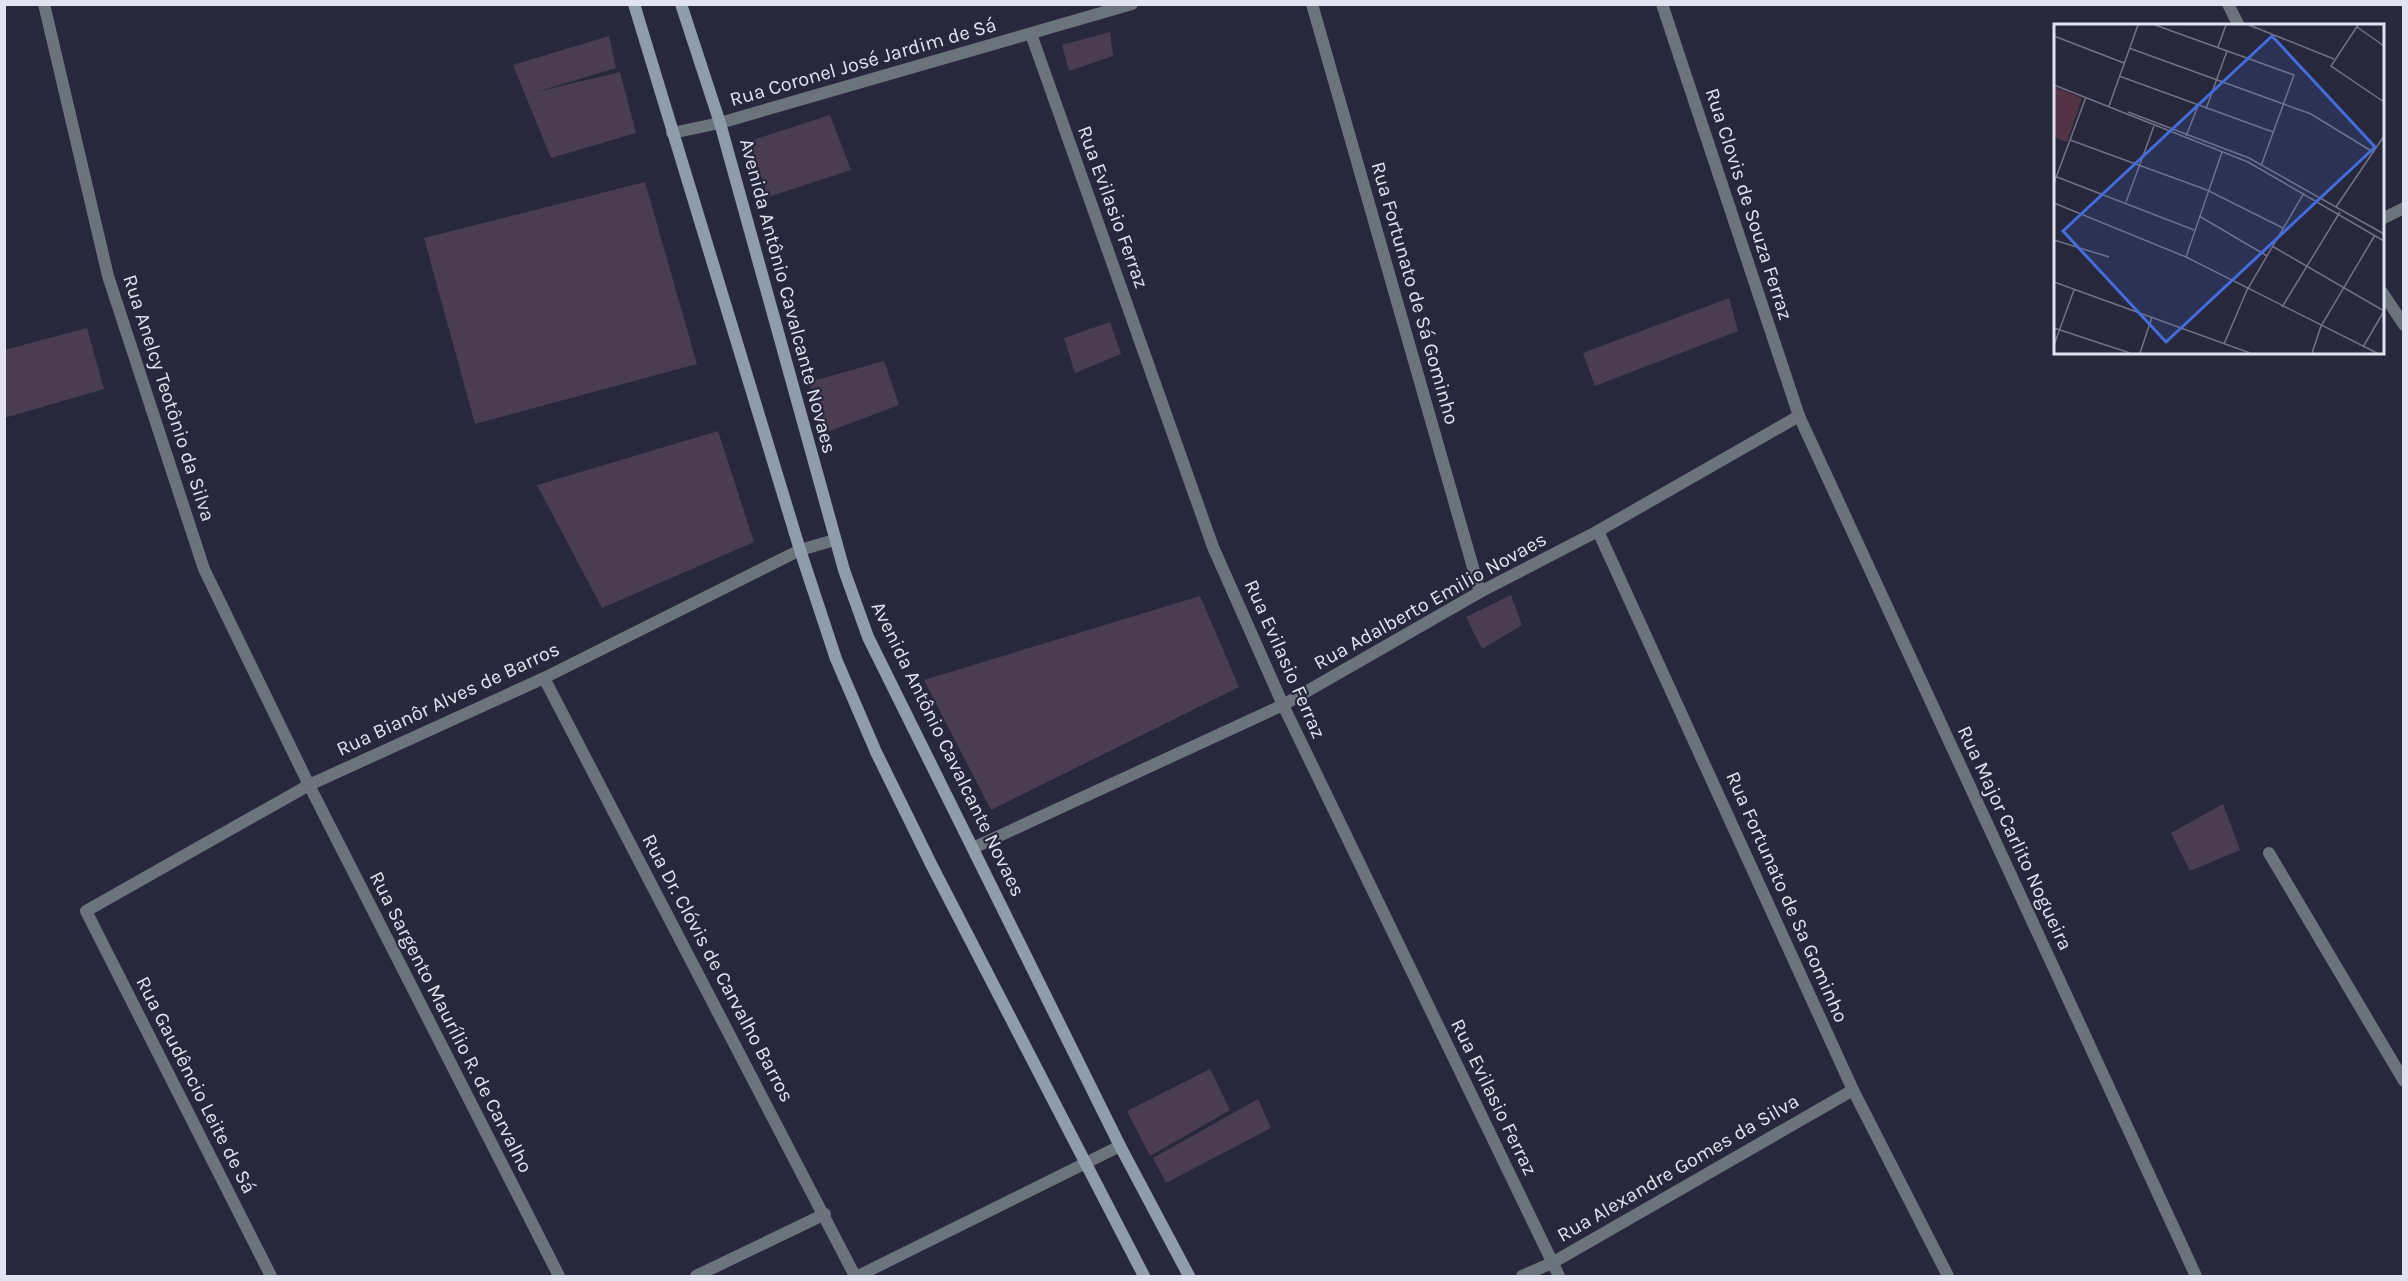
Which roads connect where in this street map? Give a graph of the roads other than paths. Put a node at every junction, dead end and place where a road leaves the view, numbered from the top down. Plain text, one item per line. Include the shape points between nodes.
1 (44, 4) edge
2 (634, 4) edge
3 (681, 4) edge
4 (1132, 4) edge
5 (1312, 4) edge
6 (1662, 4) edge
7 (2228, 4) edge
8 (2238, 24) edge
9 (1031, 34) junction
10 (720, 123) junction
11 (672, 133) junction
12 (2403, 208) edge
13 (2384, 218) edge
14 (2384, 295) edge
15 (2403, 325) edge
16 (1799, 416) junction
17 (1598, 531) junction
18 (835, 540) junction
19 (800, 550) junction
20 (1480, 592) junction
21 (544, 678) junction
22 (1283, 705) junction
23 (309, 785) junction
24 (973, 848) junction
25 (2269, 853) dead end
26 (86, 911) joint
27 (2403, 1081) edge
28 (1853, 1090) junction
29 (1120, 1146) junction
30 (1085, 1163) junction
31 (825, 1214) junction
32 (1552, 1263) junction
33 (271, 1276) edge
34 (560, 1276) edge
35 (696, 1276) edge
36 (856, 1276) edge
37 (1144, 1276) edge
38 (1189, 1276) edge
39 (1522, 1276) edge
40 (1559, 1276) edge
41 (1948, 1276) edge
42 (2196, 1276) edge

1 - 23 street, Rua Anelcy Teotônio da Silva via 108,276 204,569
2 - 11 street
3 - 10 street, Avenida Antônio Cavalcante Novaes
4 - 9 street, Rua Coronel José Jardim de Sá
5 - 20 street, Rua Fortunato de Sá Gominho
6 - 16 street, Rua Clovis de Souza Ferraz
7 - 8 street
9 - 10 street, Rua Coronel José Jardim de Sá
9 - 22 street, Rua Evilasio Ferraz via 1213,547
10 - 11 street, Rua Coronel José Jardim de Sá
10 - 18 street, Avenida Antônio Cavalcante Novaes
11 - 19 street
12 - 13 street
14 - 15 street
16 - 17 street, Rua Adalberto Emilio Novaes
16 - 42 street, Rua Major Carlito Nogueira
17 - 20 street, Rua Adalberto Emilio Novaes
17 - 28 street, Rua Fortunato de Sa Gominho
18 - 19 street, Rua Bianôr Alves de Barros
18 - 24 street, Avenida Antônio Cavalcante Novaes via 868,637
19 - 21 street, Rua Bianôr Alves de Barros
19 - 30 street via 836,659 876,752
20 - 22 street, Rua Adalberto Emilio Novaes
21 - 23 street, Rua Bianôr Alves de Barros
21 - 31 street, Rua Dr. Clóvis de Carvalho Barros
22 - 24 street, Rua Adalberto Emilio Novaes
22 - 32 street, Rua Evilasio Ferraz
23 - 26 street, Rua Bianôr Alves de Barros
23 - 34 street, Rua Sargento Maurílio R. de Carvalho
24 - 29 street, Avenida Antônio Cavalcante Novaes
25 - 27 street
26 - 33 street, Rua Gaudêncio Leite de Sá
28 - 32 street, Rua Alexandre Gomes da Silva
28 - 41 street, Rua Fortunato de Sa Gominho
29 - 30 street
29 - 38 street, Avenida Antônio Cavalcante Novaes
30 - 36 street
30 - 37 street
31 - 35 street
31 - 36 street, Rua Dr. Clóvis de Carvalho Barros
32 - 39 street, Rua Alexandre Gomes da Silva
32 - 40 street, Rua Evilasio Ferraz

